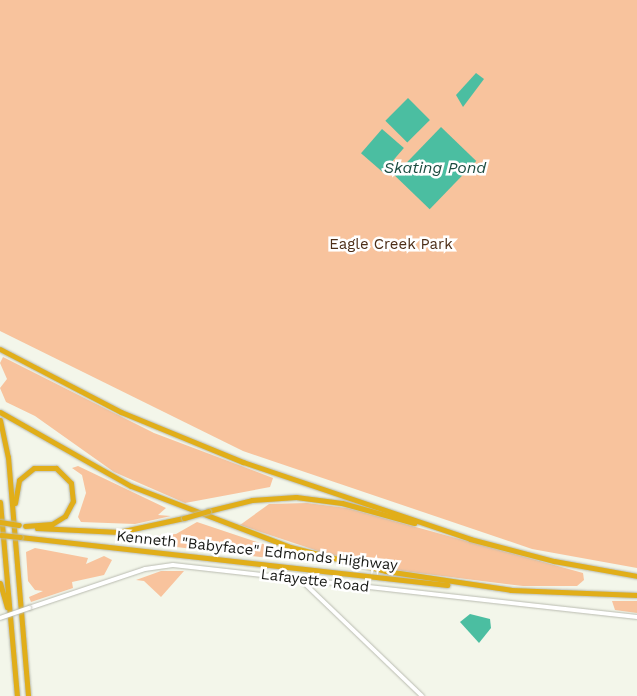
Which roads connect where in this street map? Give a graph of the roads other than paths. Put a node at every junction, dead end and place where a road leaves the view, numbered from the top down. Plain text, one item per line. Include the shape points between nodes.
1 (0, 349) edge
2 (0, 412) edge
3 (0, 420) edge
4 (0, 502) edge
5 (0, 522) edge
6 (26, 526) junction
7 (439, 529) junction
8 (0, 535) edge
9 (637, 576) edge
10 (300, 579) junction
11 (0, 583) edge
12 (511, 590) junction
13 (637, 595) edge
14 (20, 607) junction
15 (637, 617) edge
16 (0, 618) edge
17 (11, 629) junction
18 (17, 696) edge
19 (28, 696) edge
20 (422, 696) edge

1 - 7 highway via 176,436
2 - 12 highway via 112,477 239,531 369,567
3 - 14 highway via 8,457
4 - 17 highway
5 - 6 highway, Kenneth "Babyface" Edmonds Highway, bridge
6 - 7 highway, Kenneth "Babyface" Edmonds Highway, bridge via 108,533 263,498 312,498
6 - 14 highway via 55,523 70,510 73,488 59,470 34,468 16,487
7 - 9 highway via 554,562
8 - 12 highway, Kenneth "Babyface" Edmonds Highway, bridge
10 - 15 main road, Lafayette Road
10 - 16 main road, Lafayette Road, bridge via 164,565
10 - 20 main road
11 - 17 highway
12 - 13 highway
14 - 19 highway
17 - 18 highway

